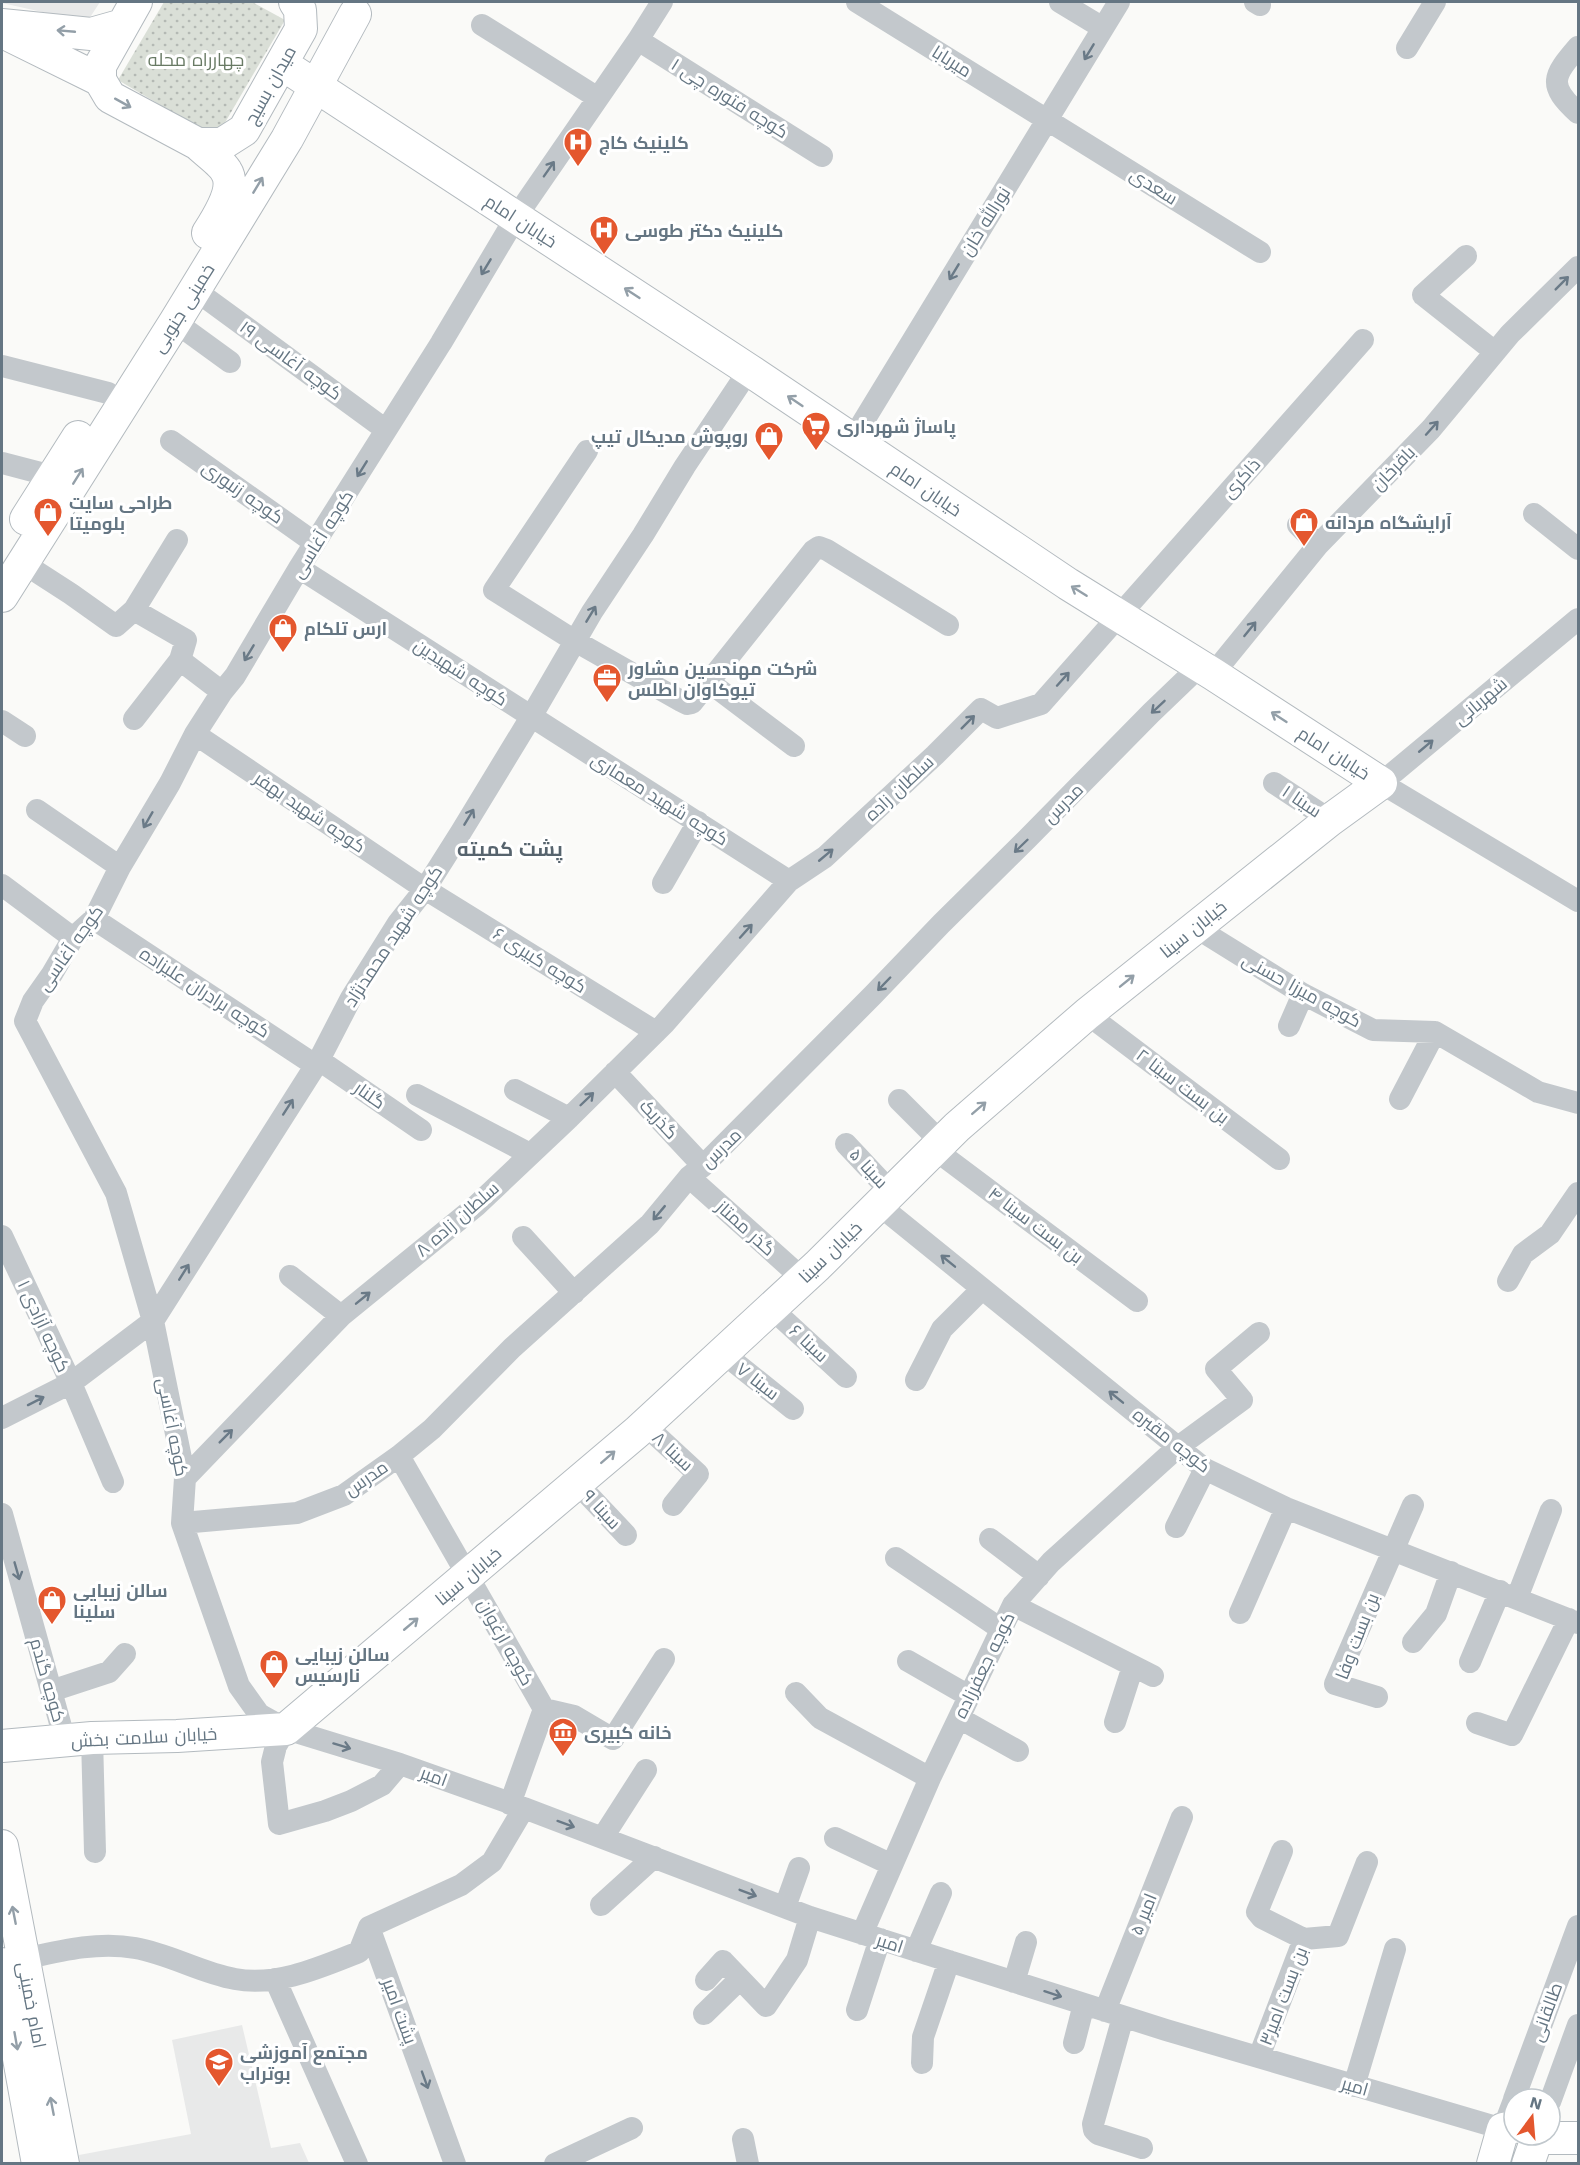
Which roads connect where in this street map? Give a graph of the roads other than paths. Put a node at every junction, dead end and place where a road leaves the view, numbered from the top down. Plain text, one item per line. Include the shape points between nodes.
1 (662, 2) edge
2 (857, 2) edge
3 (1060, 2) edge
4 (1119, 2) edge
5 (1436, 2) edge
6 (358, 8) edge
7 (129, 13) edge
8 (298, 15) edge
9 (2, 25) edge
10 (482, 25) dead end
11 (1103, 28) junction
12 (2, 31) edge
13 (638, 40) junction
14 (1578, 47) edge
15 (1407, 48) dead end
16 (282, 64) junction
17 (100, 80) junction
18 (316, 88) junction
19 (598, 98) junction
20 (257, 108) junction
21 (1578, 113) edge
22 (1047, 120) junction
23 (287, 139) junction
24 (198, 144) junction
25 (822, 156) dead end
26 (516, 217) junction
27 (1260, 252) dead end
28 (1466, 256) dead end
29 (1578, 267) edge
30 (195, 290) junction
31 (175, 322) junction
32 (1363, 340) dead end
33 (1496, 352) junction
34 (230, 362) dead end
35 (2, 366) edge
36 (749, 370) junction
37 (108, 393) junction
38 (386, 430) junction
39 (852, 440) junction
40 (171, 441) dead end
41 (587, 450) dead end
42 (2, 464) edge
43 (52, 476) junction
44 (1534, 514) dead end
45 (1298, 525) dead end
46 (177, 540) dead end
47 (315, 543) junction
48 (1318, 545) junction
49 (1578, 549) edge
50 (12, 562) edge
51 (299, 568) junction
52 (2, 596) edge
53 (134, 610) junction
54 (1118, 615) junction
55 (1578, 619) edge
56 (948, 625) dead end
57 (576, 641) junction
58 (180, 660) junction
59 (1207, 670) junction
60 (709, 682) junction
61 (222, 692) junction
62 (1041, 704) joint
63 (531, 717) junction
64 (134, 719) dead end
65 (2, 721) edge
66 (195, 734) junction
67 (25, 735) dead end
68 (794, 746) dead end
69 (1274, 783) dead end
70 (1381, 783) junction
71 (37, 810) dead end
72 (1330, 820) junction
73 (698, 822) junction
74 (120, 867) junction
75 (789, 881) junction
76 (663, 883) dead end
77 (2, 885) edge
78 (425, 889) junction
79 (1578, 901) edge
80 (94, 919) junction
81 (1195, 927) junction
82 (73, 938) junction
83 (725, 955) joint
84 (1303, 994) junction
85 (1087, 1014) junction
86 (1289, 1026) dead end
87 (656, 1032) junction
88 (1435, 1032) junction
89 (317, 1063) junction
90 (615, 1072) junction
91 (515, 1090) dead end
92 (417, 1095) dead end
93 (1400, 1099) dead end
94 (899, 1100) dead end
95 (1578, 1103) edge
96 (569, 1118) junction
97 (421, 1130) dead end
98 (846, 1144) dead end
99 (938, 1146) junction
100 (530, 1154) junction
101 (1279, 1159) dead end
102 (696, 1171) junction
103 (1578, 1193) edge
104 (885, 1198) junction
105 (2, 1236) edge
106 (523, 1237) dead end
107 (290, 1276) dead end
108 (803, 1279) junction
109 (1508, 1281) dead end
110 (982, 1289) junction
111 (574, 1293) junction
112 (1137, 1301) dead end
113 (771, 1308) junction
114 (341, 1316) junction
115 (153, 1321) junction
116 (1259, 1334) dead end
117 (723, 1353) junction
118 (846, 1377) dead end
119 (916, 1380) dead end
120 (71, 1383) junction
121 (793, 1409) dead end
122 (2, 1419) edge
123 (645, 1425) junction
124 (1178, 1447) junction
125 (399, 1456) junction
126 (1205, 1469) junction
127 (185, 1478) junction
128 (113, 1482) dead end
129 (577, 1484) junction
130 (673, 1505) dead end
131 (1413, 1505) dead end
132 (1286, 1508) junction
133 (1551, 1510) dead end
134 (2, 1514) edge
135 (182, 1523) junction
136 (1176, 1527) dead end
137 (626, 1535) dead end
138 (990, 1539) dead end
139 (1393, 1550) junction
140 (896, 1558) dead end
141 (1451, 1572) junction
142 (468, 1576) junction
143 (1038, 1576) junction
144 (1509, 1594) junction
145 (1012, 1605) junction
146 (1240, 1612) dead end
147 (1574, 1621) edge
148 (1001, 1629) junction
149 (1413, 1642) dead end
150 (125, 1654) dead end
151 (664, 1659) dead end
152 (908, 1661) dead end
153 (1470, 1662) dead end
154 (1133, 1666) junction
155 (1154, 1676) dead end
156 (51, 1691) junction
157 (796, 1693) dead end
158 (969, 1696) junction
159 (1377, 1697) dead end
160 (544, 1709) junction
161 (959, 1718) junction
162 (1114, 1722) dead end
163 (1477, 1723) dead end
164 (286, 1729) junction
165 (79, 1740) junction
166 (2, 1746) edge
167 (1018, 1751) dead end
168 (400, 1764) junction
169 (646, 1770) dead end
170 (930, 1778) junction
171 (517, 1806) junction
172 (1182, 1817) dead end
173 (603, 1837) junction
174 (835, 1838) dead end
175 (2, 1846) edge
176 (1282, 1851) dead end
177 (95, 1852) dead end
178 (654, 1857) junction
179 (1367, 1862) dead end
180 (892, 1865) junction
181 (799, 1868) dead end
182 (941, 1893) dead end
183 (602, 1905) dead end
184 (785, 1907) junction
185 (810, 1917) junction
186 (1578, 1926) edge
187 (369, 1927) junction
188 (871, 1936) junction
189 (1304, 1939) junction
190 (1026, 1942) dead end
191 (1395, 1949) dead end
192 (916, 1951) junction
193 (12, 1961) edge
194 (949, 1961) junction
195 (275, 1979) junction
196 (740, 1979) junction
197 (705, 1980) dead end
198 (1014, 1982) junction
199 (857, 2010) dead end
200 (1104, 2010) junction
201 (704, 2014) dead end
202 (1578, 2025) edge
203 (1074, 2043) dead end
204 (1259, 2057) junction
205 (922, 2063) dead end
206 (1354, 2086) junction
207 (1519, 2087) edge
208 (1556, 2087) edge
209 (632, 2128) dead end
210 (1502, 2131) edge
211 (1562, 2138) edge
212 (1578, 2138) edge
213 (743, 2139) dead end
214 (1514, 2147) edge
215 (1142, 2148) dead end
216 (38, 2163) edge
217 (63, 2163) edge
218 (357, 2163) edge
219 (455, 2163) edge
220 (555, 2163) edge
221 (748, 2163) edge
222 (1493, 2163) edge

1 - 13 street, کوچه آغاسی
2 - 22 street, میربابا
3 - 11 street
4 - 11 street, نورالله خان
5 - 15 street
6 - 8 main road
6 - 18 main road, خمینی جنوبی
7 -> 9 main road via 91,34
7 - 17 main road via 100,66
8 - 16 main road, میدان بسیج
10 - 19 street
11 -> 22 street, نورالله خان
12 - 17 main road
13 - 19 street, کوچه آغاسی
13 - 25 street, کوچه فتوره چی ۱
14 - 21 street via 1560,68 1556,85 1563,99
16 - 18 main road, خیابان امام
16 - 20 main road, میدان بسیج
17 -> 24 main road via 110,97
18 - 23 main road, خمینی جنوبی
18 - 26 main road, خیابان امام
26 -> 19 street, کوچه آغاسی
20 - 23 main road
20 - 24 main road, میدان بسیج via 244,130 222,144
22 - 27 street, سعدی
22 -> 39 street, نورالله خان
30 -> 23 main road, خمینی جنوبی
24 - 37 main road, خمینی جنوبی via 226,171 230,185 220,213
36 -> 26 main road, خیابان امام
26 -> 38 street, کوچه آغاسی
28 - 33 street via 1423,295
33 -> 29 street, باقرخان
30 - 31 main road, خمینی جنوبی
30 - 38 street, کوچه آغاسی ۱۹
31 - 34 street
50 -> 31 main road, خمینی جنوبی
32 - 54 street, ذاکری
48 -> 33 street, باقرخان via 1431,429
35 - 37 street
39 -> 36 main road, خیابان امام
57 -> 36 street, کوچه شهید محمدنژاد
37 - 43 main road, خمینی جنوبی
38 -> 47 street, کوچه آغاسی
54 -> 39 main road, خیابان امام
40 - 47 street, کوچه زنبوری
41 - 57 street via 494,590
42 - 43 street
43 - 50 main road, خمینی جنوبی
44 - 49 street
45 - 48 street
46 - 53 street
47 - 51 street, کوچه آغاسی
59 -> 48 street, باقرخان
50 - 52 main road, خمینی جنوبی
50 - 53 street via 70,594 116,626
51 -> 61 street, کوچه آغاسی
51 - 63 street, کوچه شهیدین
53 - 58 street via 186,640
54 - 59 main road, خیابان امام
62 -> 54 street, ذاکری
70 -> 55 street, شهربانی
56 - 60 street via 819,547
57 - 60 street via 687,704
57 - 63 street, کوچه شهید محمدنژاد
58 - 61 street
58 - 64 street
70 -> 59 main road, خیابان امام
59 -> 102 street, مدرس via 1151,713
60 - 68 street
61 - 66 street, کوچه آغاسی
75 -> 62 street, سلطان زاده via 825,857 981,709 997,718
63 - 73 street, کوچه شهید معماری
78 -> 63 street, کوچه شهید محمدنژاد
65 - 67 street
66 -> 74 street, کوچه آغاسی
66 - 78 street, کوچه شهید بهفر
69 - 72 street, سینا ۱
70 - 72 main road, خیابان سینا
70 - 79 street, خیابان امام
71 - 74 street
72 - 81 main road, خیابان سینا
73 - 75 street, کوچه شهید معماری
73 - 76 street
74 - 80 street, کوچه آغاسی
83 -> 75 street, سلطان زاده
77 - 82 street
78 - 87 street, کوچه کبیری ۶
78 - 89 street, کوچه شهید محمدنژاد via 398,923 351,998
80 - 82 street, کوچه آغاسی
80 - 89 street, کوچه برادران علیزاده
81 - 84 street, کوچه میرزا حسنی
85 -> 81 main road, خیابان سینا
82 - 115 street, کوچه آغاسی via 33,1000 26,1021 116,1193
83 - 87 street, سلطان زاده ۸
84 - 86 street
84 - 88 street, کوچه میرزا حسنی via 1373,1030
99 -> 85 main road, خیابان سینا
85 - 101 street, بن بست سینا ۲
87 - 90 street, سلطان زاده ۸
88 - 93 street
88 - 95 street, کوچه میرزا حسنی via 1538,1092
89 - 97 street, گلنار
115 -> 89 street, کوچه شهید محمدنژاد
96 -> 90 street, سلطان زاده ۸
90 - 102 street, گذریک
91 - 96 street
92 - 100 street
94 - 99 street, بن بست سینا ۴
96 - 100 street, سلطان زاده ۸
98 - 104 street, سینا ۵
99 - 104 main road, خیابان سینا
99 - 112 street, بن بست سینا ۴
114 -> 100 street, سلطان زاده ۸ via 476,1206
102 - 108 street, گذر ممتاز
102 -> 111 street, مدرس via 650,1224
103 - 109 street via 1550,1234 1523,1254
104 - 108 main road, خیابان سینا
110 -> 104 street, کوچه مقبره
105 - 120 street, کوچه آزادی ۱
106 - 111 street
107 - 114 street
108 - 113 main road, خیابان سینا
110 - 119 street via 942,1329
124 -> 110 street, کوچه مقبره
111 - 125 street, مدرس
113 - 117 main road, خیابان سینا
113 - 118 street, سینا ۶
127 -> 114 street, سلطان زاده ۸
115 - 120 street
115 - 127 street, کوچه آغاسی
116 - 124 street, کوچه جعفرزاده via 1216,1369 1242,1400
117 - 121 street, سینا ۷
117 - 123 main road, خیابان سینا
122 -> 120 street
120 - 128 street, کوچه آزادی ۱
129 -> 123 main road, خیابان سینا
123 - 130 street, سینا ۸ via 698,1474
124 - 126 street, کوچه مقبره
124 - 143 street, کوچه جعفرزاده
125 - 135 street, مدرس via 344,1495 297,1513
125 - 142 street, کوچه ارغوان
126 - 132 street, کوچه مقبره
126 - 136 street
127 - 135 street, کوچه آغاسی
129 - 137 street, سینا ۹
129 - 142 main road, خیابان سینا
131 - 139 street
132 - 139 street, کوچه مقبره
132 - 146 street
133 - 144 street
134 -> 156 street, کوچه گندم
135 - 164 street, کوچه آغاسی via 239,1686 260,1714
138 - 143 street
139 - 141 street, کوچه مقبره
139 - 159 street, بن بست وفا via 1335,1684
140 - 148 street
141 - 144 street, کوچه مقبره
141 - 149 street via 1436,1614
142 - 160 street, کوچه ارغوان
164 -> 142 main road, خیابان سینا
143 - 145 street, کوچه جعفرزاده
144 - 147 street, کوچه مقبره
144 - 153 street
145 - 148 street, کوچه جعفرزاده
145 - 154 street
147 - 163 street via 1512,1735
148 - 158 street, کوچه جعفرزاده
150 - 156 street via 109,1672
151 - 160 street via 613,1739 574,1716
152 - 158 street
154 - 155 street
154 - 162 street
156 - 165 street, کوچه گندم
157 - 170 street via 820,1718
158 - 161 street, کوچه جعفرزاده
160 - 171 street
161 - 167 street
161 - 170 street, کوچه جعفرزاده
164 - 165 main road, خیابان سلامت بخش
164 -> 168 street, امیر
164 - 168 street via 272,1762 279,1824 351,1801 382,1785
165 - 166 main road, خیابان سلامت بخش
165 - 177 street, کوچه گندم
168 - 171 street, امیر
169 - 173 street
170 - 180 street, کوچه جعفرزاده
171 -> 173 street, امیر
171 - 187 street via 492,1862 461,1885
172 - 200 street, امیر ۵
173 - 178 street, امیر
174 - 180 street
193 -> 175 main road, امام خمینی
176 - 189 street via 1257,1912
178 - 183 street
178 -> 184 street, امیر
179 - 189 street, بن بست امیر۳ via 1338,1936
180 - 188 street, کوچه جعفرزاده
181 - 184 street
182 - 192 street
184 - 185 street, امیر
185 - 188 street, امیر
185 - 196 street via 797,1960 766,2006
186 - 207 street, طالقانی
187 - 195 street via 358,1952
187 -> 219 street, پشت امیر
188 - 192 street, امیر
188 - 199 street, کوچه جعفرزاده
189 - 204 street, بن بست امیر۳
190 - 198 street
191 - 206 street
192 - 194 street, امیر
193 - 195 street via 111,1946 136,1948 237,1980
193 -> 216 main road, امام خمینی
217 -> 193 main road, امام خمینی
194 - 198 street, امیر
194 - 205 street via 923,2037
195 - 218 street
196 - 197 street via 723,1961
196 - 201 street
198 -> 200 street, امیر
200 - 203 street
200 - 204 street, امیر
200 - 215 street via 1094,2124 1098,2134
202 - 208 street, طالقانی
204 - 206 street, امیر
206 - 210 street, امیر
209 - 220 street
211 - 212 main road
213 - 221 street
214 - 222 main road

